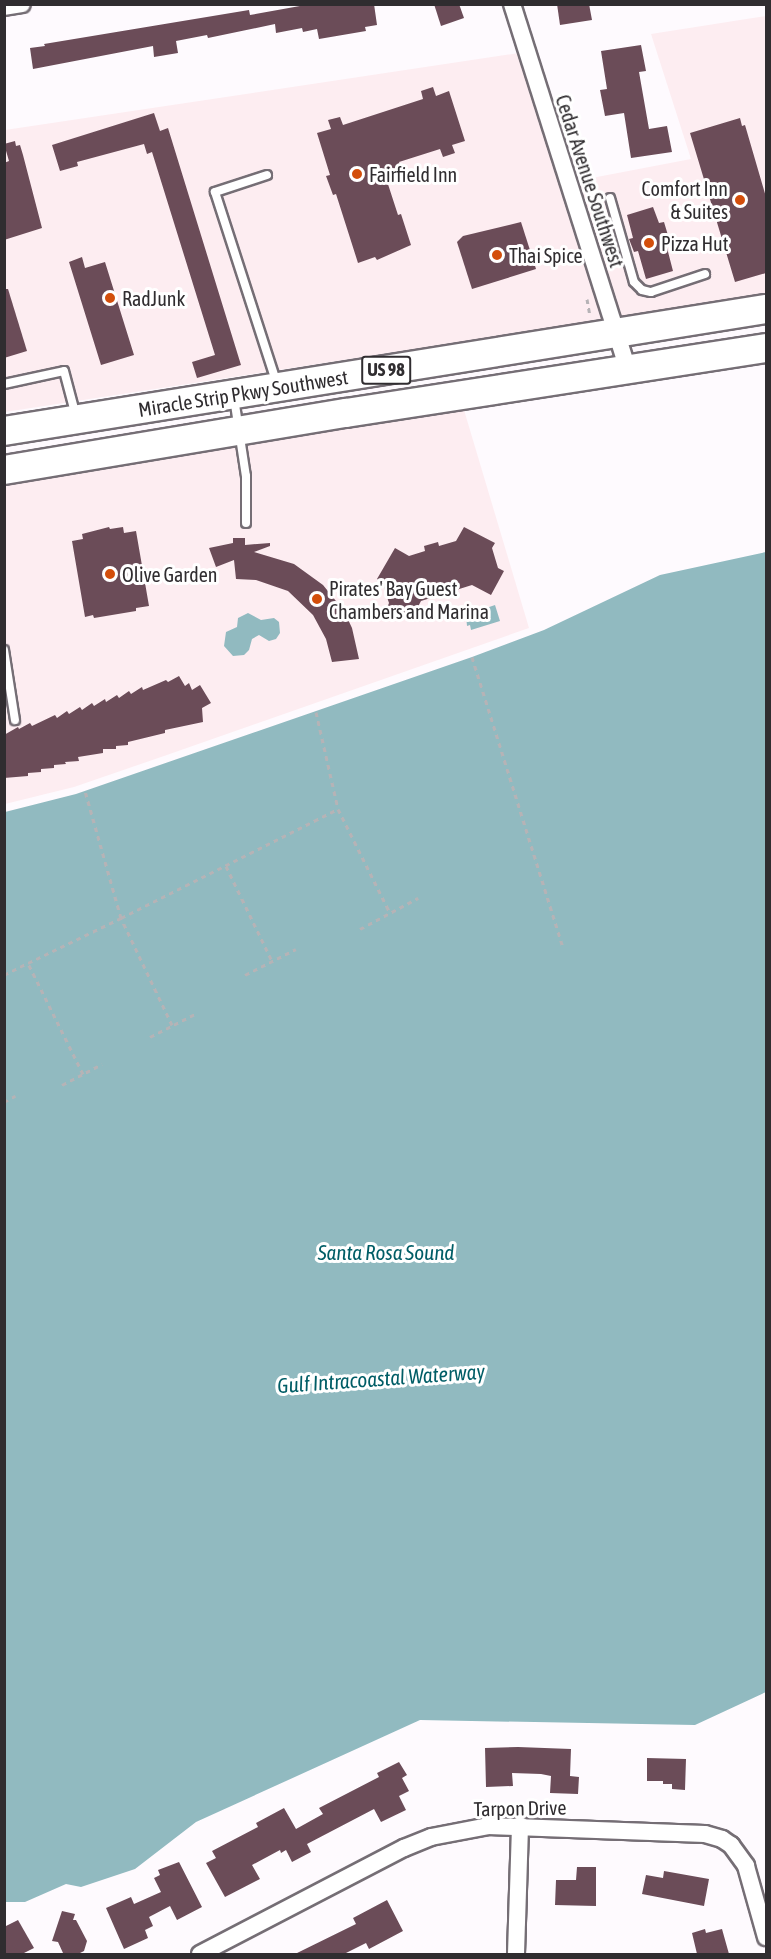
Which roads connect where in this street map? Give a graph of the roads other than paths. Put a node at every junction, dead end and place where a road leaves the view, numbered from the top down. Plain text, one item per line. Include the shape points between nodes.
1 (22, 4) edge
2 (512, 4) edge
3 (4, 7) edge
4 (267, 175) dead end
5 (610, 198) dead end
6 (705, 274) dead end
7 (766, 309) edge
8 (616, 333) junction
9 (766, 348) edge
10 (628, 370) junction
11 (4, 384) edge
12 (278, 388) junction
13 (234, 395) junction
14 (77, 420) junction
15 (240, 430) junction
16 (4, 431) edge
17 (4, 470) edge
18 (246, 524) dead end
19 (4, 650) edge
20 (15, 720) dead end
21 (520, 1825) junction
22 (766, 1937) edge
23 (200, 1954) edge
24 (516, 1954) edge

1 - 3 street
2 - 8 street, Cedar Avenue Southwest
4 - 12 lane via 215,192
5 - 6 lane via 634,282 642,290 651,292
7 - 8 highway, Miracle Strip Pkwy Southwest / US 98
8 - 10 street, Cedar Avenue Southwest
8 - 12 highway, Miracle Strip Pkwy Southwest / US 98
9 - 10 highway, Miracle Strip Pkwy Southwest / US 98
10 - 15 highway, Miracle Strip Pkwy Southwest / US 98
11 - 14 lane via 64,371
12 - 13 highway, Miracle Strip Pkwy Southwest / US 98
13 - 14 highway, Miracle Strip Pkwy Southwest / US 98
13 - 15 lane
14 - 16 highway, Miracle Strip Pkwy Southwest / US 98
15 - 17 highway, Miracle Strip Pkwy Southwest / US 98
15 - 18 lane via 246,476
19 - 20 lane
21 - 22 street, Tarpon Drive via 705,1834 722,1839 746,1866
21 - 23 street, Tarpon Drive via 463,1830 404,1848
21 - 24 street

